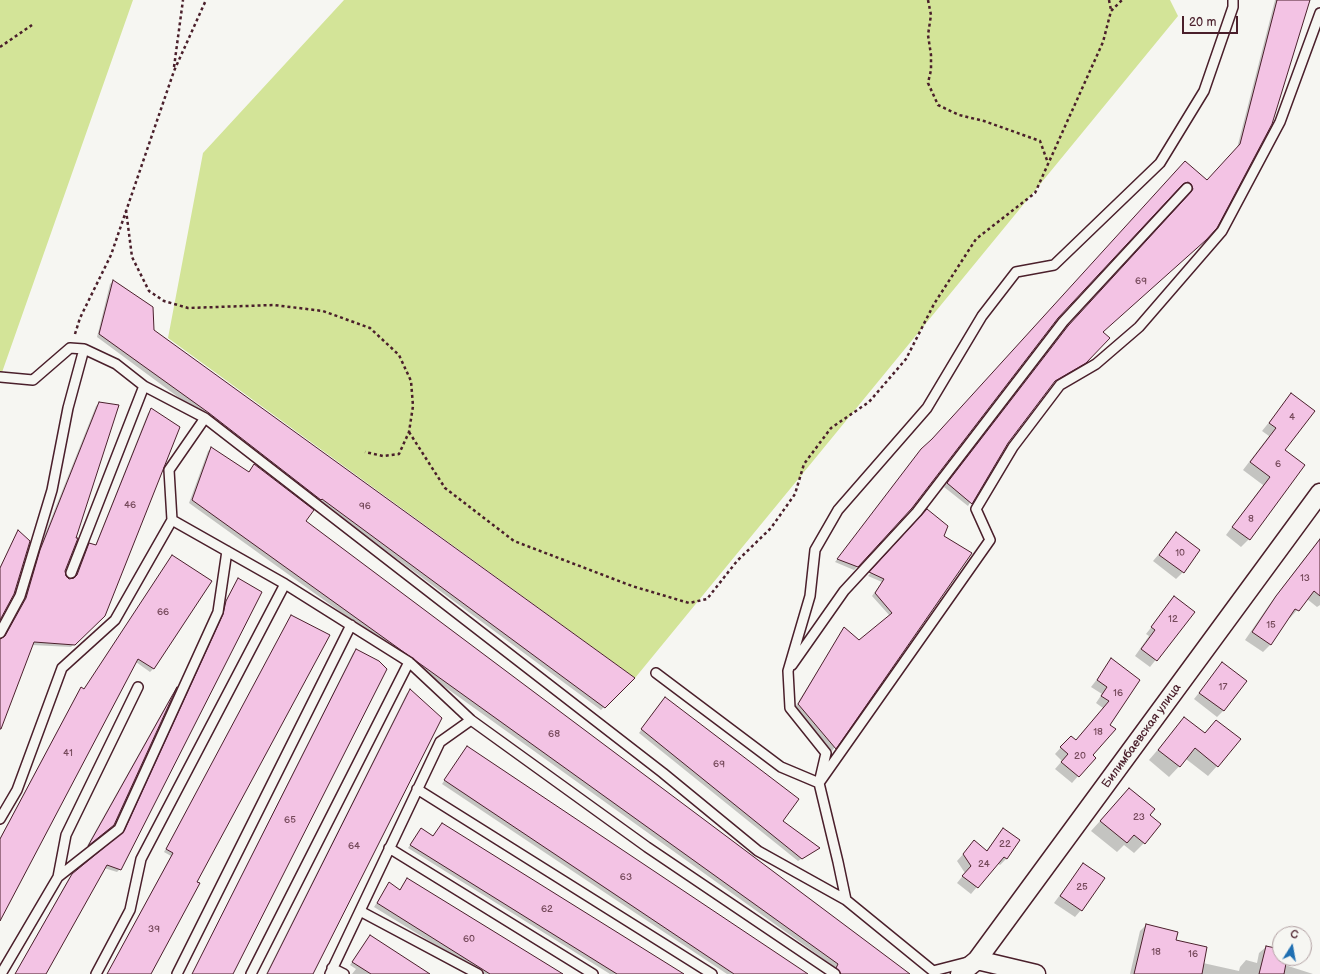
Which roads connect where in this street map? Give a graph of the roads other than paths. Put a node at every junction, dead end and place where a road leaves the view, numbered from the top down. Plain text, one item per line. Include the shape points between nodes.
1 (1233, 0) edge
2 (1320, 13) edge
3 (1187, 188) dead end
4 (84, 349) junction
5 (0, 377) edge
6 (144, 386) junction
7 (205, 418) junction
8 (1320, 493) edge
9 (172, 520) junction
10 (227, 551) junction
11 (71, 573) dead end
12 (285, 584) junction
13 (351, 626) junction
14 (0, 633) edge
15 (409, 662) junction
16 (788, 672) junction
17 (656, 673) dead end
18 (138, 687) dead end
19 (472, 720) junction
20 (818, 783) junction
21 (418, 789) junction
22 (0, 819) edge
23 (389, 848) junction
24 (58, 877) junction
25 (846, 900) junction
26 (360, 911) junction
27 (977, 960) junction
28 (331, 971) edge
29 (2, 974) edge
30 (96, 974) edge
31 (177, 974) edge
32 (251, 974) edge
33 (344, 974) edge
34 (478, 974) edge
35 (593, 974) edge
36 (712, 974) edge
37 (835, 974) edge
38 (960, 974) edge
39 (1036, 974) edge

1 - 16 lane via 1233,7 1204,91 1160,163 1054,265 1016,272 982,316 926,408 838,510 815,550 810,596
2 - 20 lane via 1280,122 1222,231 1139,327 1096,364 1060,385 1013,447 976,509 990,540
3 - 16 lane via 1063,322 917,512 844,590
4 - 5 lane via 70,348 33,380
4 - 6 lane via 116,364
4 - 14 lane via 68,408 50,498 20,596
6 - 7 lane
6 - 11 lane
7 - 9 lane via 169,470
7 - 25 lane via 663,773 758,851
8 - 27 street, Билимбаевская улица
9 - 10 lane
9 - 22 lane via 115,620 62,668 17,790
10 - 12 lane
10 - 24 lane via 218,612 120,829
12 - 13 lane
12 - 30 lane via 141,859 130,910
13 - 15 lane
13 - 31 lane
15 - 19 lane
15 - 32 lane
16 - 20 lane via 790,708 826,752
17 - 20 lane via 781,767
18 - 24 lane via 66,835
19 - 21 lane via 440,742
19 - 37 lane via 648,847
20 - 25 lane
21 - 23 lane
21 - 36 lane
23 - 26 lane
23 - 35 lane
24 - 29 lane
25 - 27 lane via 933,971
26 - 28 lane
26 - 34 lane
27 - 38 street, Билимбаевская улица
27 - 39 street
28 - 33 lane

